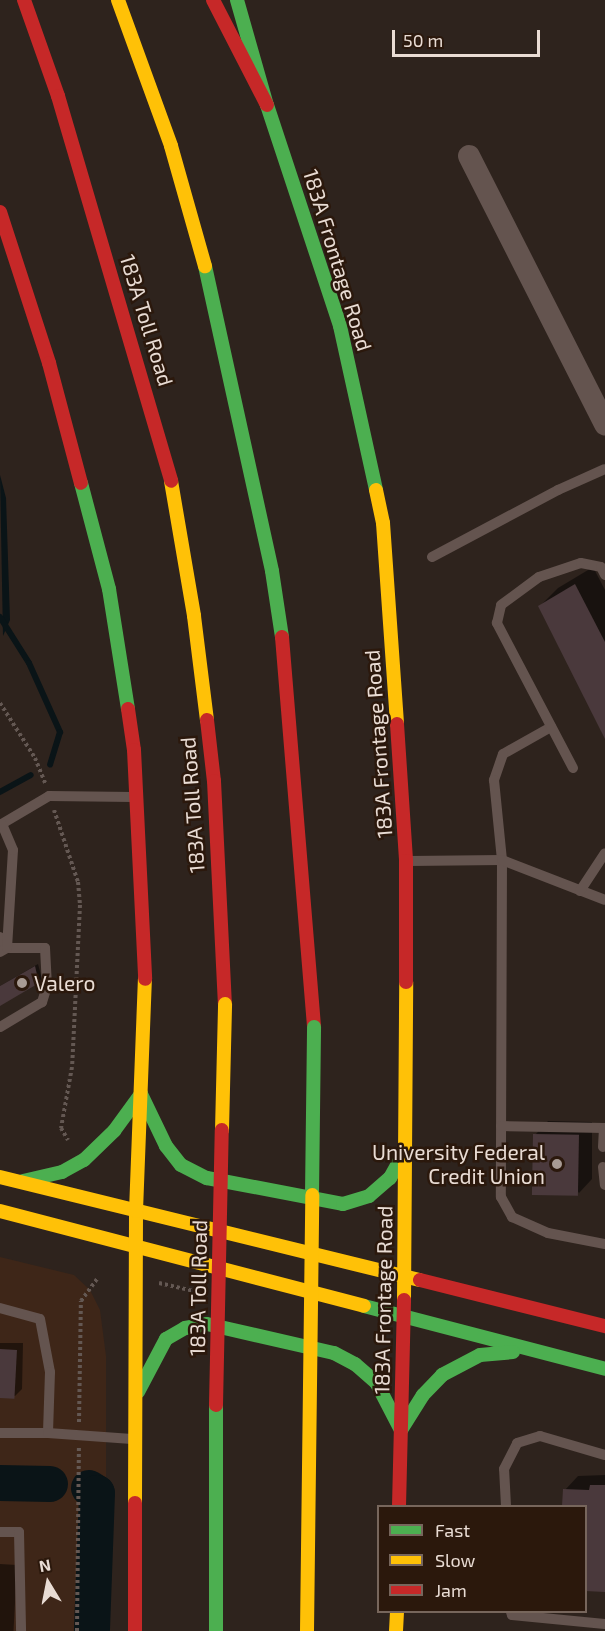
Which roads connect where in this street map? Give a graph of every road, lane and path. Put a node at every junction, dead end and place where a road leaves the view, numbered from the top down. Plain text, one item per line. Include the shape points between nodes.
1 (24, 0) edge
2 (117, 0) edge
3 (213, 0) edge
4 (237, 0) edge
5 (267, 105) junction
6 (469, 156) dead end
7 (0, 212) edge
8 (605, 424) edge
9 (605, 469) edge
10 (432, 557) dead end
11 (605, 575) edge
12 (0, 703) edge
13 (551, 727) junction
14 (573, 768) dead end
15 (49, 796) junction
16 (137, 797) junction
17 (1, 825) edge
18 (605, 853) edge
19 (502, 860) junction
20 (406, 861) junction
21 (580, 891) junction
22 (605, 900) edge
23 (0, 937) edge
24 (4, 950) edge
25 (0, 1027) edge
26 (141, 1094) junction
27 (501, 1126) junction
28 (604, 1128) edge
29 (71, 1144) dead end
30 (603, 1147) dead end
31 (406, 1149) junction
32 (603, 1167) dead end
33 (0, 1177) edge
34 (18, 1182) junction
35 (605, 1185) edge
36 (0, 1211) edge
37 (136, 1211) junction
38 (605, 1244) edge
39 (136, 1245) junction
40 (405, 1276) junction
41 (0, 1308) edge
42 (403, 1319) junction
43 (605, 1326) edge
44 (525, 1351) junction
45 (605, 1369) edge
46 (135, 1398) junction
47 (401, 1430) junction
48 (0, 1433) edge
49 (48, 1433) junction
50 (134, 1439) junction
51 (605, 1455) edge
52 (399, 1505) edge
53 (506, 1505) edge
54 (0, 1532) edge
55 (397, 1613) edge
56 (512, 1613) edge
57 (605, 1623) edge
58 (21, 1631) edge
59 (135, 1631) edge
60 (216, 1631) edge
61 (307, 1631) edge
62 (396, 1631) edge

1 - 60 main road, 183A Toll Road, bridge via 58,96 167,461 194,616 214,781 225,1004 216,1403
2 - 61 main road, bridge via 171,146 204,263 272,570 288,677 314,1028
3 - 5 main road
4 - 5 main road, 183A Frontage Road
5 - 20 main road, 183A Frontage Road via 340,326 383,523 405,800
6 - 8 street
7 - 16 main road via 49,363 109,589 134,750
9 - 10 lane
11 - 13 lane via 601,567 581,563 539,577 501,605 497,623
12 - 15 path via 35,758
13 - 14 lane
13 - 19 lane via 503,754 494,780
15 - 16 lane
15 - 17 lane
15 - 29 path via 78,882 80,905 72,1067 61,1128
16 - 26 main road via 146,964
17 - 24 lane via 13,850
18 - 21 lane
19 - 20 lane
19 - 21 lane
19 - 27 lane
20 - 31 main road, 183A Frontage Road
21 - 22 lane
23 - 24 lane
24 - 25 lane via 45,948 47,986 42,1002
26 - 31 main road via 176,1159 207,1178 343,1204 369,1197 390,1178
26 - 34 main road via 114,1131 84,1160 62,1172
26 - 37 main road
27 - 28 lane
27 - 38 lane via 501,1197 512,1217 548,1233
28 - 30 lane
31 - 40 main road, 183A Frontage Road
32 - 35 lane
33 - 34 main road
34 - 37 main road
36 - 39 main road
37 - 39 main road
37 - 40 main road
39 - 42 main road
39 - 46 main road
40 - 42 main road, 183A Frontage Road
40 - 43 main road
41 - 49 lane via 40,1319 50,1372
42 - 44 main road
42 - 47 main road, 183A Frontage Road
44 - 45 main road
44 - 47 main road via 480,1355 442,1375 423,1395
46 - 47 main road via 166,1339 185,1328 207,1324 334,1353 355,1364 376,1382
46 - 50 main road
47 - 52 main road, 183A Frontage Road
48 - 49 lane
49 - 50 lane
50 - 59 main road
51 - 53 lane via 540,1436 517,1443 504,1469
54 - 58 lane via 20,1532
55 - 62 main road
56 - 57 lane

